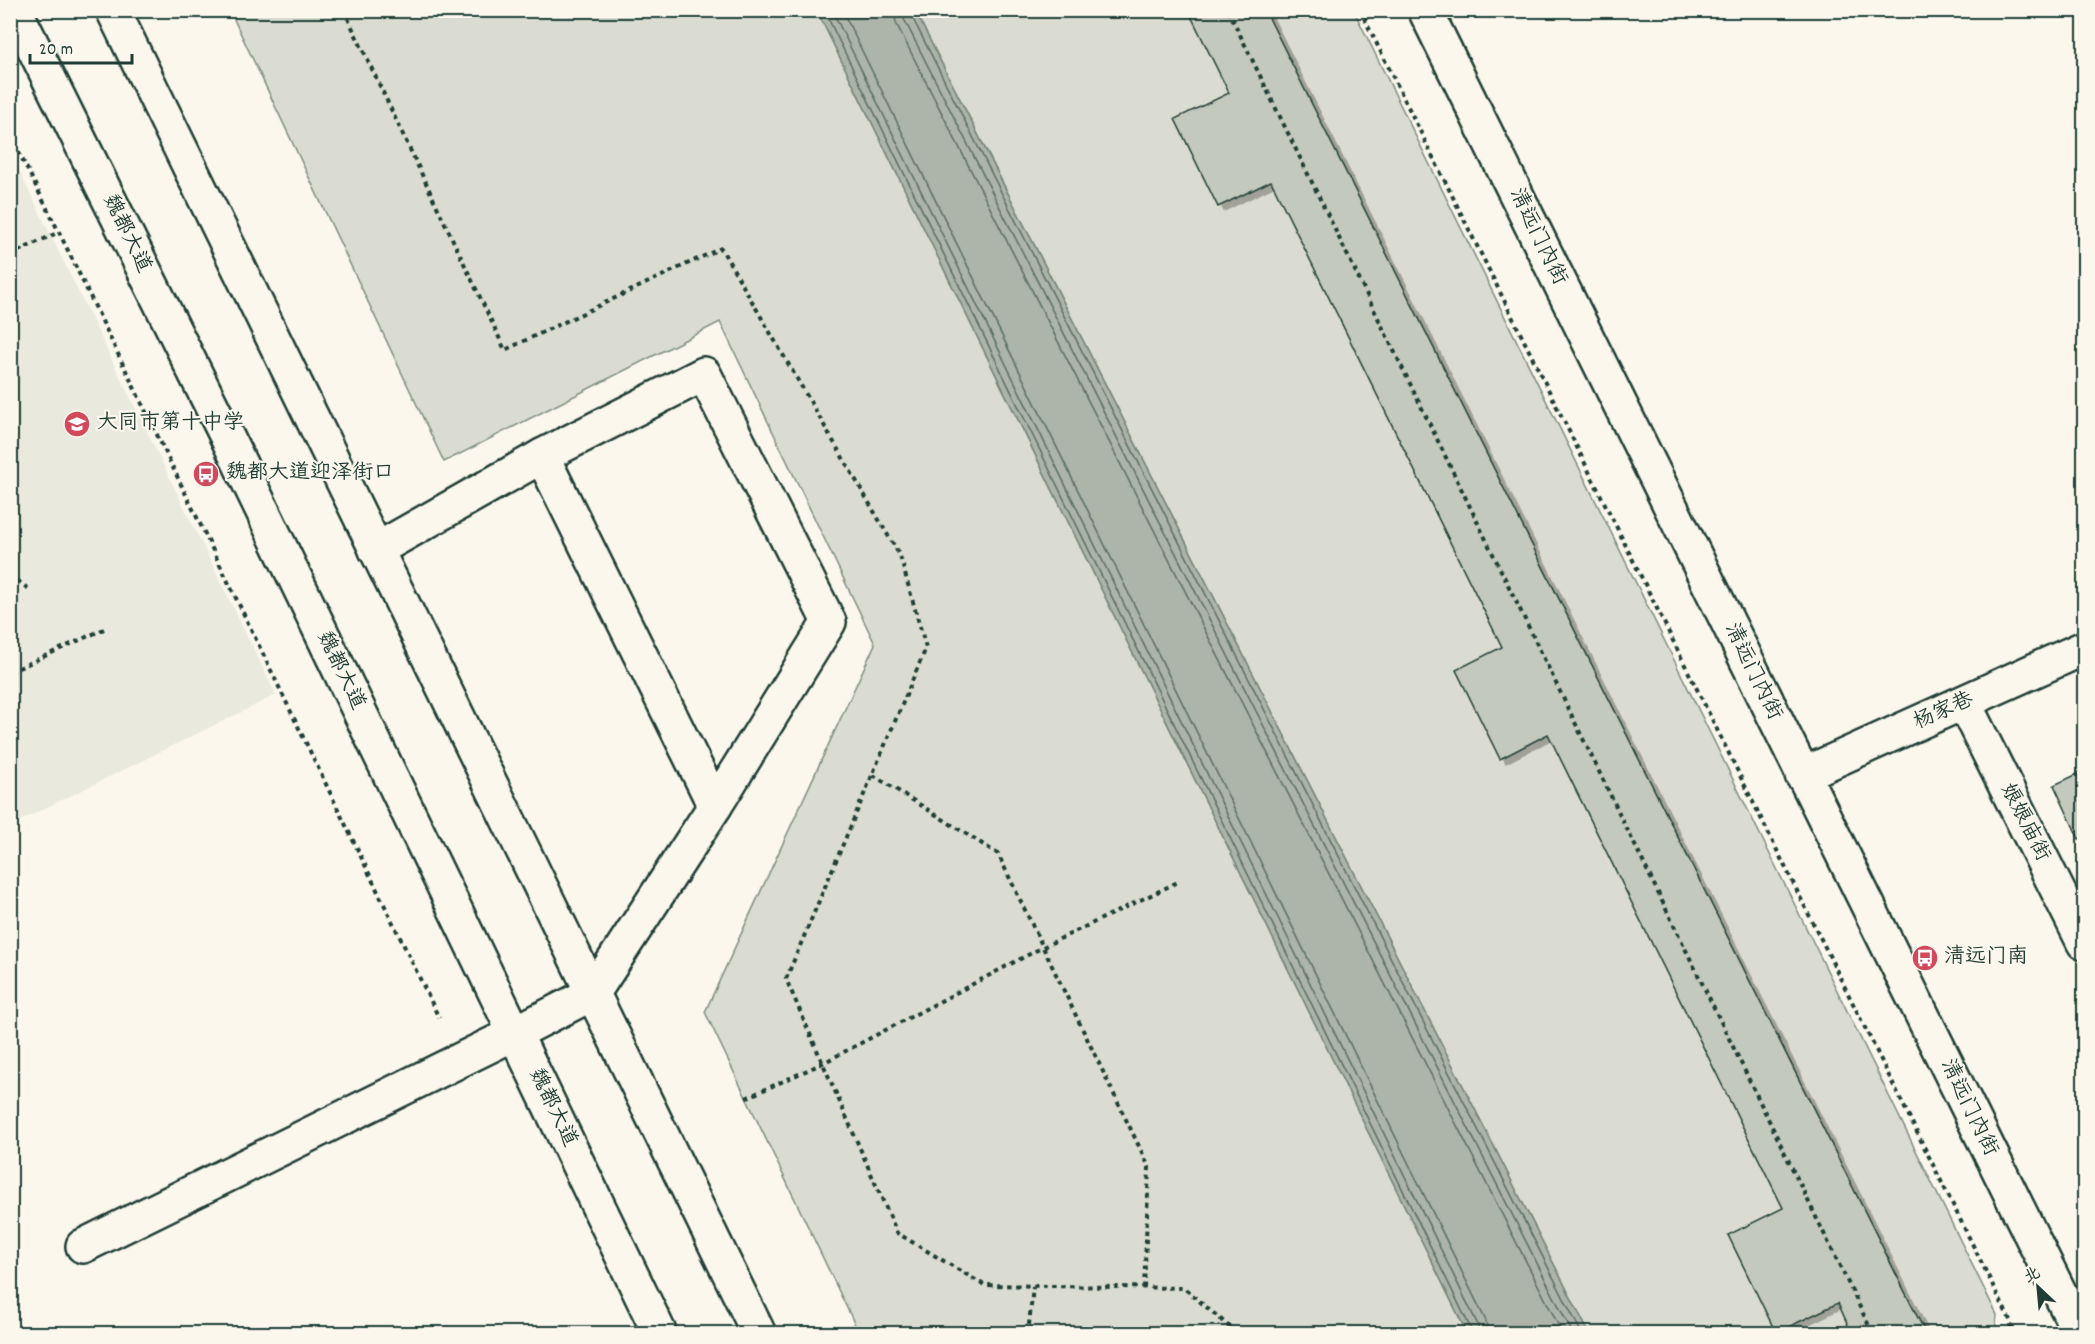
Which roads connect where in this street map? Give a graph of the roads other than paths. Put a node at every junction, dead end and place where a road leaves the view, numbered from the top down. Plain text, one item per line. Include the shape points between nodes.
1 (15, 10) edge
2 (113, 10) edge
3 (1425, 10) edge
4 (542, 456) junction
5 (376, 550) junction
6 (2085, 648) edge
7 (1964, 703) junction
8 (1802, 774) junction
9 (715, 806) junction
10 (2085, 943) edge
11 (592, 993) junction
12 (515, 1033) junction
13 (83, 1246) dead end
14 (660, 1334) edge
15 (759, 1334) edge
16 (2080, 1334) edge

1 - 12 main road, 魏都大道
2 - 5 main road
3 - 8 main road, 清远门内街
4 - 5 main road
4 - 9 main road
4 - 9 main road via 704,374 829,622
5 - 11 main road
6 - 7 main road, 杨家巷
7 - 8 main road, 杨家巷
7 - 10 main road, 娘娘庙街
8 - 16 main road, 清远门内街
9 - 11 main road
11 - 12 main road
11 - 15 main road
12 - 13 main road
12 - 14 main road, 魏都大道

